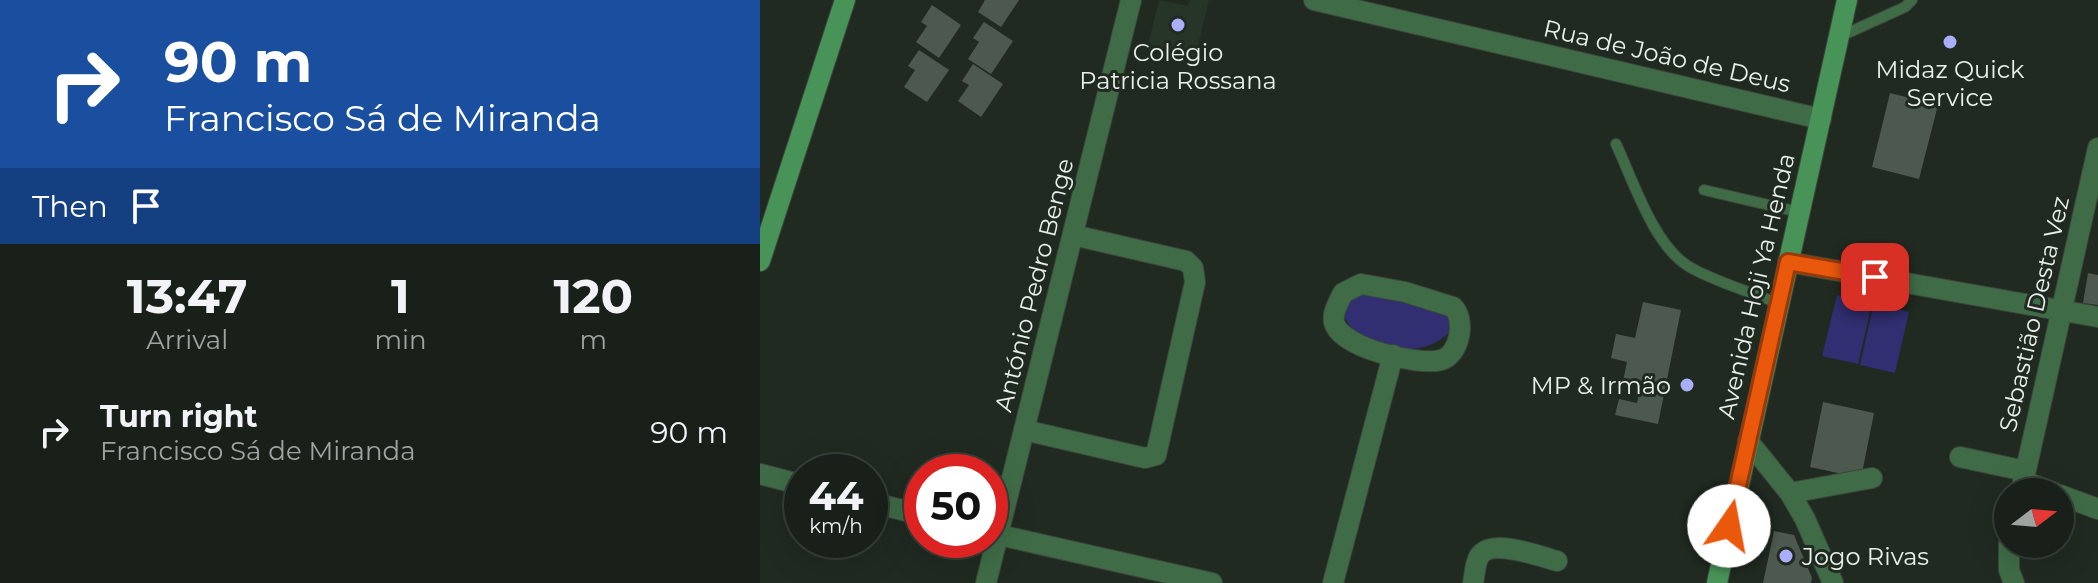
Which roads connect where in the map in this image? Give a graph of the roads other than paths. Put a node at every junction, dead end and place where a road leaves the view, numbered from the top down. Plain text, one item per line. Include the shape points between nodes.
1 (845, 0) edge
2 (1131, 0) edge
3 (1314, 0) edge
4 (1847, 0) edge
5 (1912, 0) edge
6 (1839, 37) junction
7 (1821, 119) junction
8 (1616, 144) dead end
9 (2098, 148) edge
10 (1704, 190) dead end
11 (1799, 212) junction
12 (1073, 235) junction
13 (761, 252) edge
14 (1788, 262) junction
15 (1779, 304) junction
16 (2061, 311) junction
17 (2098, 317) edge
18 (1393, 355) junction
19 (1024, 430) junction
20 (1748, 441) junction
21 (1960, 457) dead end
22 (760, 474) edge
23 (1872, 478) dead end
24 (2015, 478) edge
25 (2024, 478) edge
26 (784, 480) edge
27 (1008, 485) edge
28 (1790, 493) junction
29 (2074, 500) edge
30 (2098, 509) edge
31 (1008, 537) edge
32 (990, 558) edge
33 (2008, 558) edge
34 (1557, 561) dead end
35 (986, 583) edge
36 (1212, 583) edge
37 (1333, 583) edge
38 (1473, 583) edge
39 (1717, 583) edge
40 (1833, 583) edge
41 (2014, 583) edge

1 - 13 main road
2 - 12 street, António Pedro Benge
3 - 7 street, Rua de João de Deus
4 - 6 main road, Avenida Hoji Ya Henda
5 - 6 lane
6 - 7 main road, Avenida Hoji Ya Henda
7 - 11 main road, Avenida Hoji Ya Henda
8 - 15 lane via 1670,251 1688,266
9 - 16 street, Sebastião Desta Vez
10 - 11 lane
11 - 14 main road, Avenida Hoji Ya Henda
12 - 19 street, António Pedro Benge
12 - 19 street via 1186,261 1193,268 1195,282 1156,455 1145,458
14 - 15 main road, Avenida Hoji Ya Henda
14 - 16 street
15 - 20 main road, Avenida Hoji Ya Henda
16 - 17 street
16 - 25 street, Sebastião Desta Vez
18 - 18 street via 1447,357 1461,323 1458,313 1405,292 1361,284 1348,288 1333,315 1338,331 1359,346
18 - 37 street
19 - 27 street, António Pedro Benge
20 - 28 street
20 - 39 main road, Avenida Hoji Ya Henda
21 - 24 street
22 - 26 street
23 - 28 street
28 - 40 street
29 - 30 street
31 - 36 street
32 - 35 street, António Pedro Benge
33 - 41 street
34 - 38 street via 1499,546 1484,550

